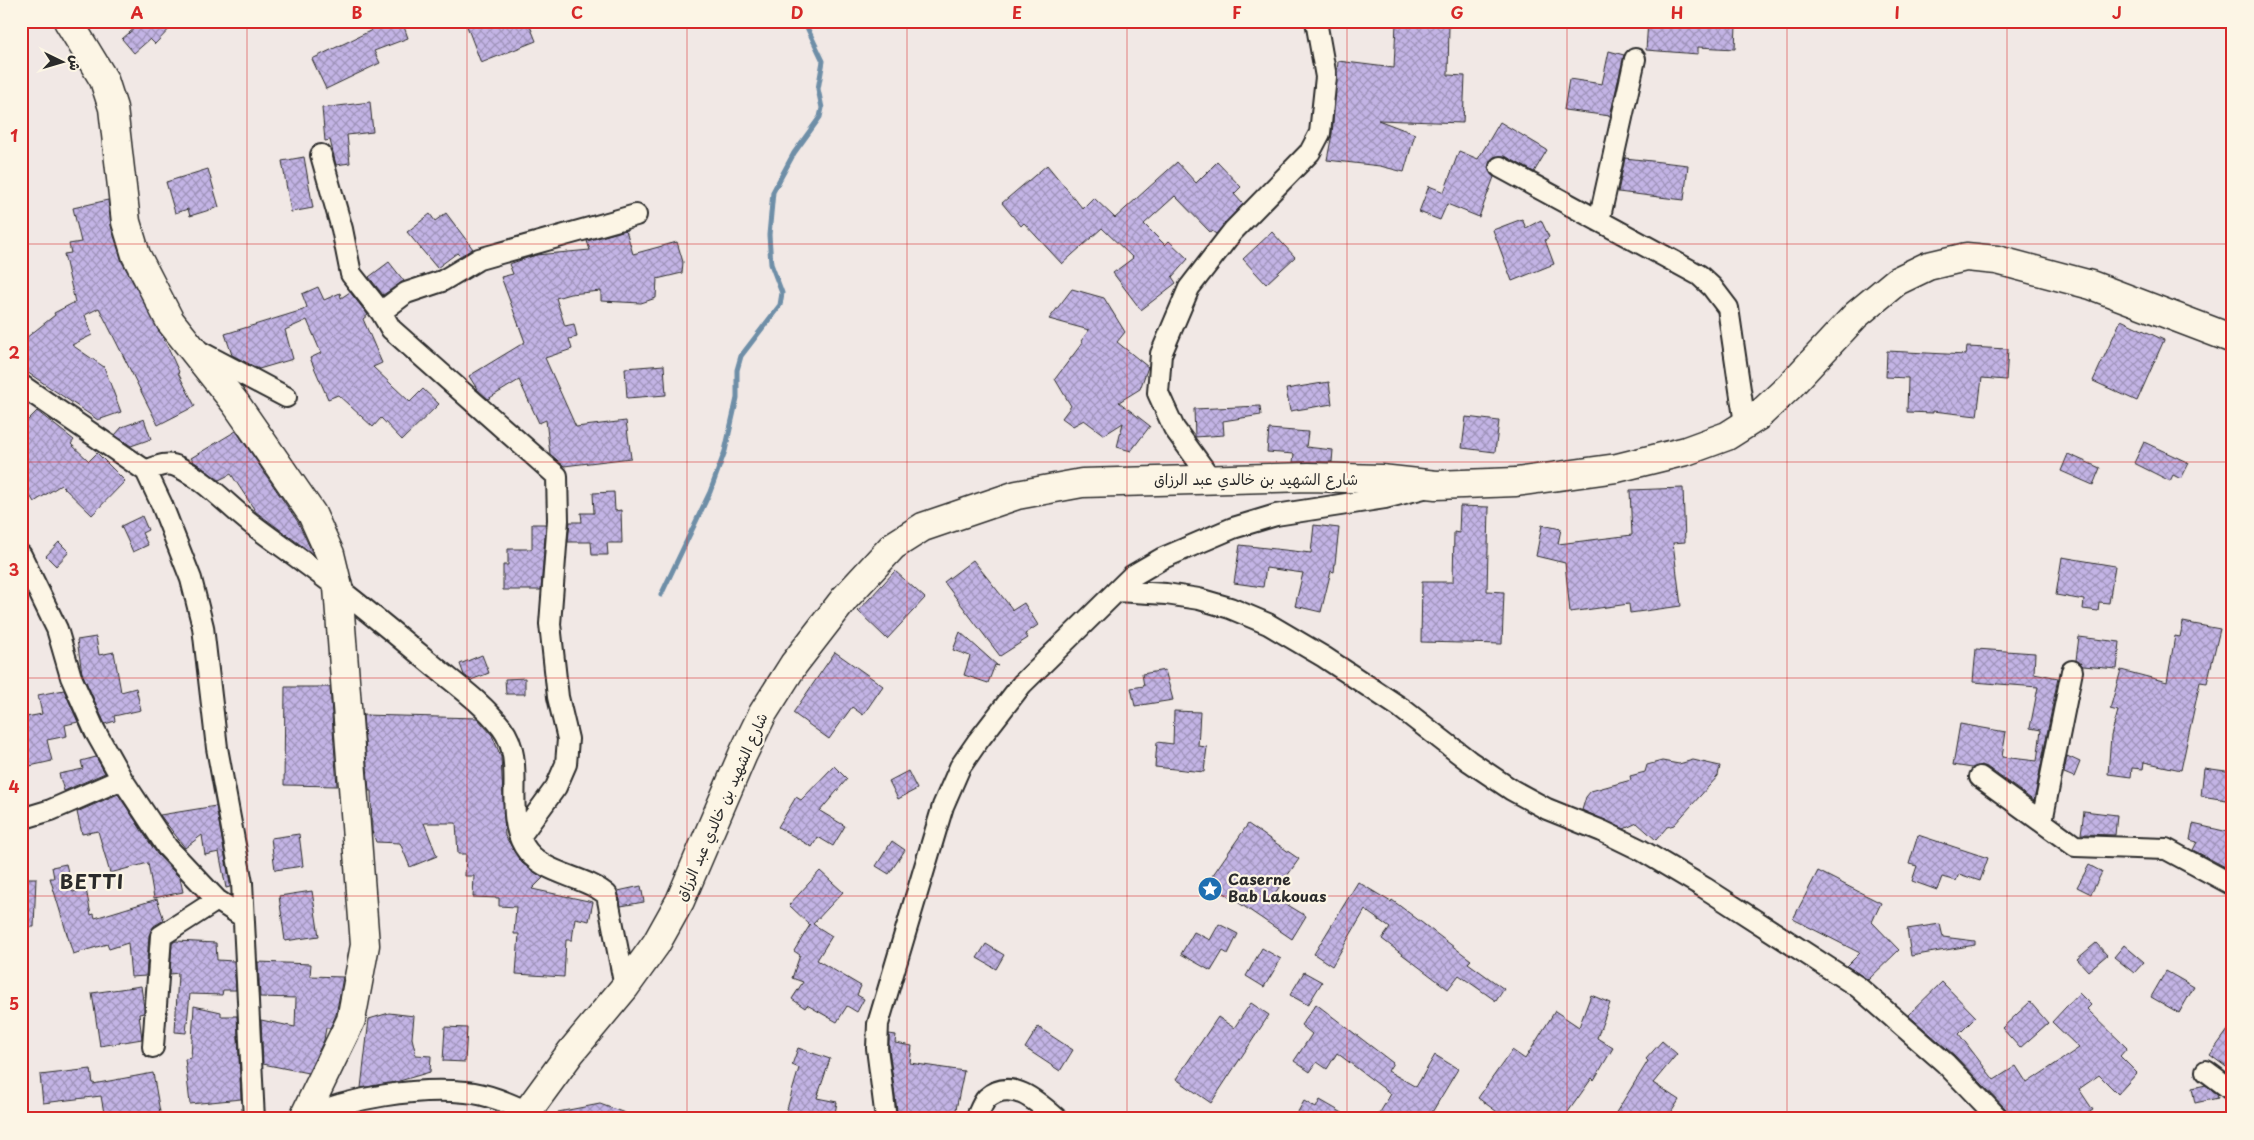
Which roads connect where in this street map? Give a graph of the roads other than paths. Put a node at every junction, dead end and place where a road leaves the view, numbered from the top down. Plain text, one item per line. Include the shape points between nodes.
1 (68, 21) edge
2 (1316, 21) edge
3 (1635, 58) dead end
4 (321, 155) dead end
5 (1500, 167) dead end
6 (636, 215) dead end
7 (1599, 221) junction
8 (381, 312) junction
9 (2233, 339) edge
10 (190, 347) junction
11 (21, 385) edge
12 (286, 397) dead end
13 (1745, 424) junction
14 (146, 471) junction
15 (1211, 478) junction
16 (1436, 485) junction
17 (21, 554) edge
18 (338, 588) junction
19 (1117, 591) junction
20 (2072, 671) dead end
21 (1980, 777) dead end
22 (122, 780) junction
23 (21, 819) edge
24 (2042, 820) junction
25 (521, 835) junction
26 (2233, 885) edge
27 (216, 900) junction
28 (244, 918) junction
29 (625, 987) junction
30 (154, 1047) dead end
31 (2206, 1071) dead end
32 (2233, 1091) edge
33 (525, 1115) edge
34 (304, 1118) edge
35 (254, 1119) edge
36 (886, 1119) edge
37 (976, 1119) edge
38 (1057, 1119) edge
39 (1999, 1119) edge

1 - 10 main road via 104,80 113,108 126,222 136,255 170,321
2 - 15 street via 1326,78 1320,133 1310,152 1232,231 1189,288 1161,354 1158,393 1174,428
3 - 7 street
4 - 8 street via 351,274
5 - 7 street
6 - 8 street via 479,259 442,282 406,293
7 - 13 street via 1699,275 1728,308
8 - 25 street via 391,329 414,352 558,476 550,624 558,697 568,739 566,764 556,786
9 - 13 main road, شارع الشهيد بن خالدي عبد الرزاق via 2091,285 1997,260 1966,257 1928,266 1898,280 1856,315 1788,387 1757,417
10 - 12 street
10 - 18 main road via 236,404 312,514 330,554
11 - 14 street
13 - 16 main road, شارع الشهيد بن خالدي عبد الرزاق via 1726,436 1686,451 1618,468 1516,482
14 - 18 street via 165,464 176,465 190,473
14 - 28 street via 191,580 203,626 217,748 242,883
15 - 16 main road, شارع الشهيد بن خالدي عبد الرزاق via 1309,477
15 - 29 main road, شارع الشهيد بن خالدي عبد الرزاق via 1082,483 1017,495 923,527 893,546 840,605 794,664 763,713 680,901 656,944
16 - 19 street via 1385,498 1276,515 1233,528 1163,558 1132,576
17 - 22 street via 57,629 71,677 95,731
18 - 25 street via 481,705 503,729 511,745 514,803
18 - 34 main road via 365,945 351,1020
19 - 36 street via 1022,684 960,767 942,806 878,1024
19 - 39 street via 1166,594 1230,608 1268,624 1324,656 1512,790 1641,850 1858,987 1945,1063
20 - 24 street
21 - 24 street
22 - 23 street
22 - 27 street via 167,847
24 - 26 street via 2075,846 2166,849
25 - 29 street via 524,846 540,861 560,874 600,888 608,895
27 - 28 street
27 - 30 street via 161,936
28 - 35 street
29 - 33 main road, شارع الشهيد بن خالدي عبد الرزاق via 571,1052
31 - 32 street
33 - 34 street via 495,1098 466,1092 416,1091 332,1106
37 - 38 street via 985,1099 1001,1089 1018,1091

